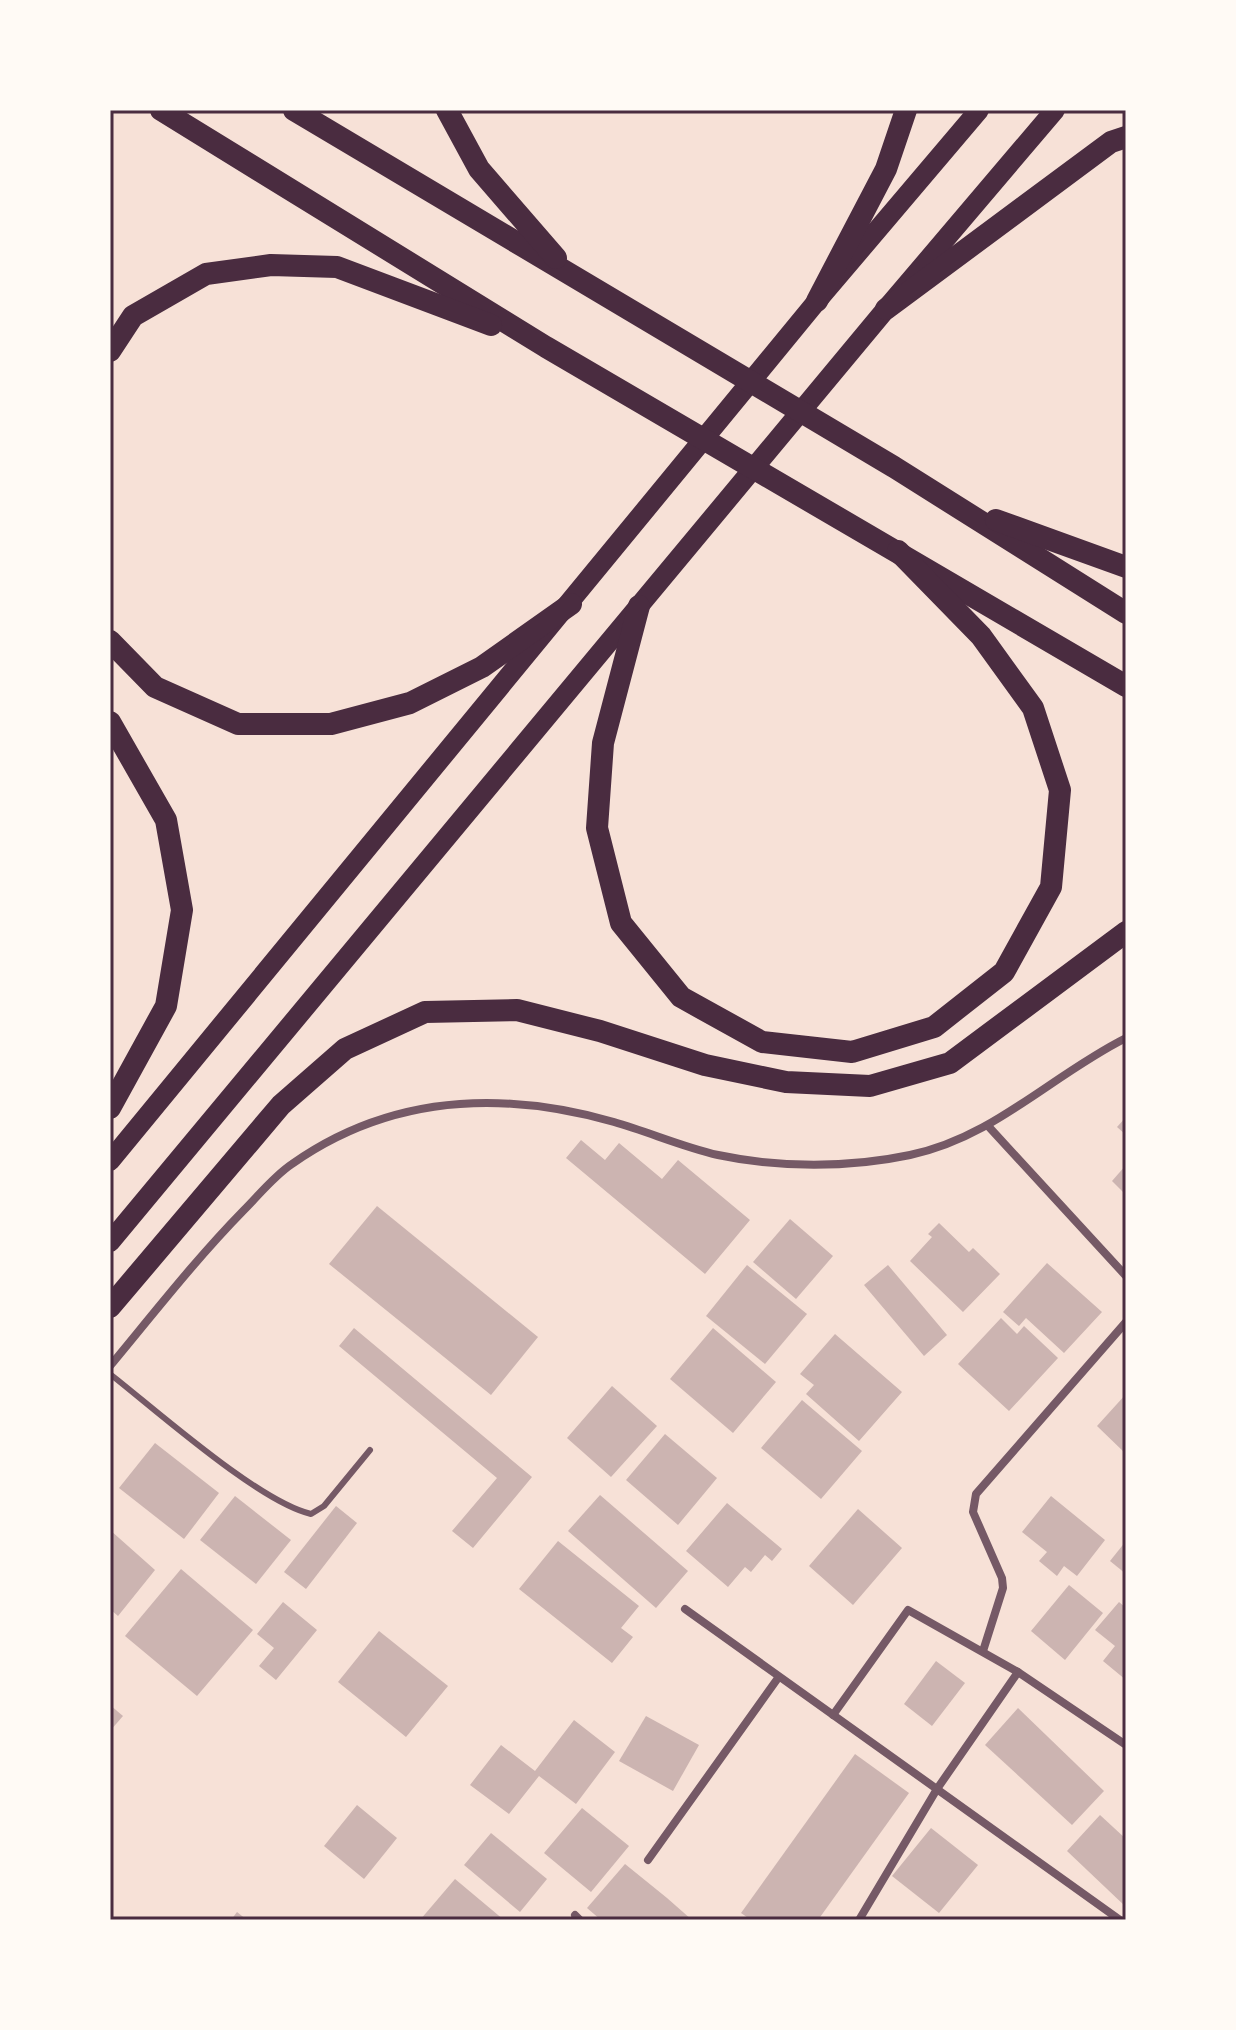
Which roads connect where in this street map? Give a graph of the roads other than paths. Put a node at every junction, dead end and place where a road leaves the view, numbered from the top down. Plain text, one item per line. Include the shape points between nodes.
1 (161, 110) edge
2 (294, 110) edge
3 (447, 110) edge
4 (906, 110) edge
5 (979, 110) edge
6 (1055, 110) edge
7 (1126, 137) edge
8 (573, 276) junction
9 (817, 301) junction
10 (886, 309) junction
11 (546, 347) junction
12 (110, 351) edge
13 (956, 505) junction
14 (898, 551) junction
15 (1126, 567) edge
16 (571, 604) junction
17 (639, 606) junction
18 (1126, 613) edge
19 (110, 641) edge
20 (1126, 686) edge
21 (110, 722) edge
22 (1126, 932) edge
23 (1126, 1038) edge
24 (110, 1108) edge
25 (989, 1127) junction
26 (110, 1161) edge
27 (110, 1242) edge
28 (1126, 1276) edge
29 (110, 1307) edge
30 (1126, 1322) edge
31 (110, 1366) edge
32 (110, 1374) edge
33 (370, 1450) dead end
34 (685, 1609) dead end
35 (983, 1651) junction
36 (1018, 1672) junction
37 (778, 1678) junction
38 (833, 1715) junction
39 (1126, 1745) edge
40 (937, 1789) junction
41 (648, 1860) dead end
42 (859, 1920) edge
43 (1120, 1920) edge

1 - 11 highway
2 - 8 highway
3 - 8 highway via 479,169
4 - 9 highway via 886,169
5 - 9 main road
6 - 10 main road
7 - 10 highway via 1111,142
8 - 13 highway
9 - 16 main road
10 - 17 main road
11 - 12 highway via 337,267 271,265 206,274 133,316
11 - 14 highway
13 - 15 highway
13 - 18 highway
14 - 17 highway via 981,636 1033,708 1060,790 1051,887 1004,972 934,1027 852,1052 762,1042 681,997 621,923 597,828 603,743
14 - 20 highway
16 - 19 highway via 470,673 410,703 331,724 238,724 155,687
16 - 26 main road
17 - 27 main road
21 - 24 highway via 166,820 182,910 166,1006
22 - 29 highway via 950,1063 870,1086 786,1082 719,1068 517,1010 425,1012 345,1049 281,1105
23 - 25 street via 1088,1057
25 - 28 street
25 - 31 street via 911,1155 779,1164 717,1155 612,1121 508,1102 445,1103 370,1121 291,1165 212,1242
30 - 35 street via 976,1494 973,1512 1003,1588
32 - 33 lane via 246,1479 299,1511 311,1514 324,1506
34 - 37 street
35 - 36 street
35 - 38 street via 908,1610
36 - 39 street
36 - 40 street
37 - 38 street
37 - 41 street
38 - 40 street
40 - 42 street
40 - 43 street

